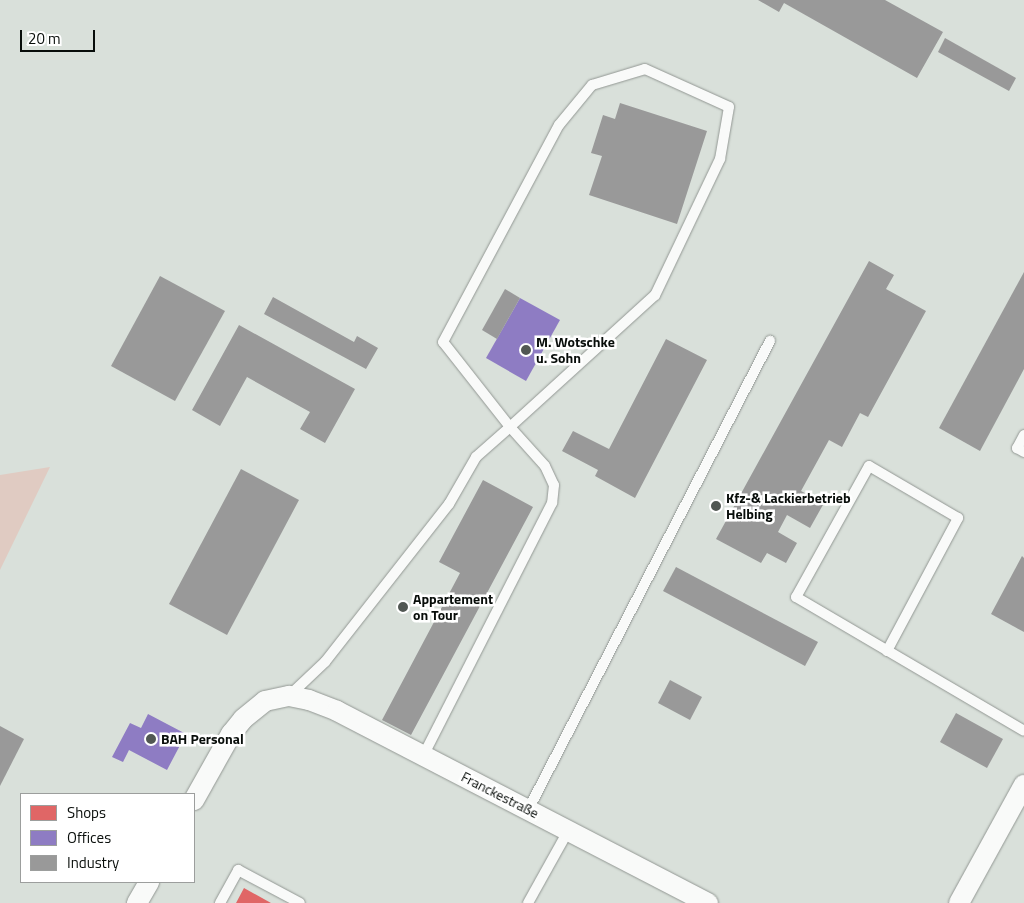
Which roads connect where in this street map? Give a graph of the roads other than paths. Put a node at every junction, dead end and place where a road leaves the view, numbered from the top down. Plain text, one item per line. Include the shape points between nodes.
1 (770, 341) dead end
2 (510, 427) junction
3 (1024, 435) edge
4 (1024, 452) edge
5 (887, 651) junction
6 (289, 696) junction
7 (1024, 731) edge
8 (423, 756) junction
9 (1024, 785) edge
10 (195, 798) edge
11 (528, 810) junction
12 (568, 831) junction
13 (148, 883) edge
14 (137, 903) edge
15 (220, 903) edge
16 (300, 903) edge
17 (528, 903) edge
18 (708, 903) edge
19 (959, 903) edge

1 - 11 lane
2 - 2 lane via 655,295 720,159 729,107 645,69 592,85 560,125 443,342
2 - 6 lane via 476,457 449,504 325,662
2 - 8 lane via 545,466 554,485 552,503
3 - 4 lane via 1017,448
5 - 5 lane via 796,597 870,466 958,518
5 - 7 lane
6 - 8 street, Franckestraße via 337,711
6 - 10 street via 265,701 243,718 230,734
8 - 11 street, Franckestraße
9 - 19 street
11 - 12 street, Franckestraße
12 - 17 lane
12 - 18 street, Franckestraße
13 - 14 street
15 - 16 lane via 238,870

